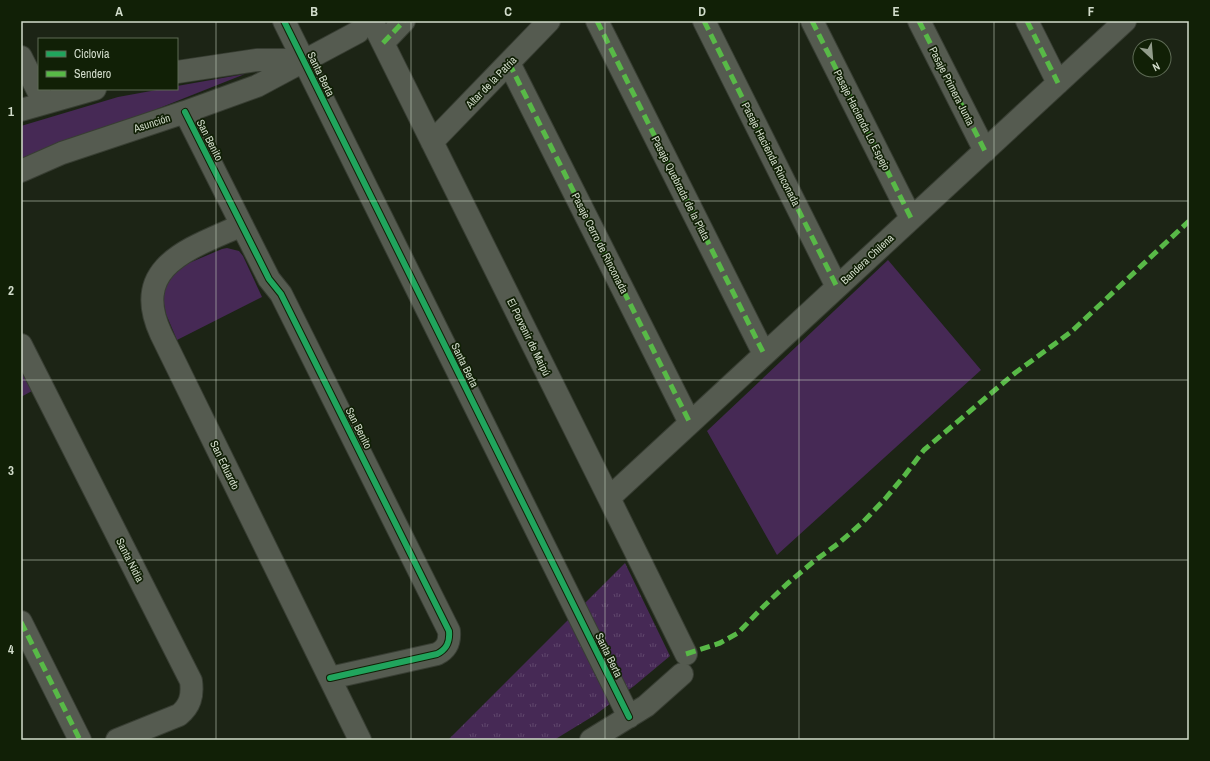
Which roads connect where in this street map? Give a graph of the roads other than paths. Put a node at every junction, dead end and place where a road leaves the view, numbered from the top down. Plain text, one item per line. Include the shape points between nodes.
1 (284, 21) edge
2 (404, 21) edge
3 (549, 21) edge
4 (597, 21) edge
5 (704, 21) edge
6 (812, 21) edge
7 (919, 21) edge
8 (1027, 21) edge
9 (1125, 21) edge
10 (365, 27) edge
11 (383, 43) junction
12 (21, 57) edge
13 (303, 60) junction
14 (509, 63) junction
15 (178, 72) edge
16 (1058, 83) junction
17 (91, 90) edge
18 (44, 103) junction
19 (21, 110) edge
20 (185, 112) junction
21 (432, 142) junction
22 (984, 151) junction
23 (21, 171) edge
24 (911, 218) junction
25 (242, 225) junction
26 (837, 287) junction
27 (21, 345) edge
28 (764, 354) junction
29 (690, 423) junction
30 (609, 498) junction
31 (21, 622) edge
32 (330, 678) junction
33 (629, 717) junction
34 (80, 740) edge
35 (117, 740) edge
36 (360, 740) edge
37 (591, 740) edge

1 - 13 street, Santa Berta
2 - 11 street
3 - 14 street, Altar de la Patria
4 - 28 street, Pasaje Quebrada de la Plata
5 - 26 street, Pasaje Hacienda Rinconada
6 - 24 street, Pasaje Hacienda Lo Espejo
7 - 22 street, Pasaje Primera Junta
8 - 16 street
9 - 16 street, Bandera Chilena
10 - 11 street, El Porvenir de Maipú
10 - 13 street, Asunción
11 - 21 street, El Porvenir de Maipú
12 - 18 street
13 - 15 street, Asunción via 257,60
13 - 20 street, Asunción via 257,86
13 - 33 street, Santa Berta
14 - 21 street, Altar de la Patria
14 - 29 street, Pasaje Cerro de Rinconada
16 - 22 street, Bandera Chilena
17 - 18 street
18 - 19 street
20 - 23 street, Asunción via 62,153
20 - 25 street, San Benito
21 - 30 street, El Porvenir de Maipú
22 - 24 street, Bandera Chilena
24 - 26 street, Bandera Chilena
25 - 32 street, San Eduardo via 194,247 168,264 155,286 153,314
25 - 32 street, San Benito via 269,280 281,294 449,631 448,643 438,654
26 - 28 street, Bandera Chilena
27 - 35 street, Santa Nidia via 191,681 192,695 182,712 174,718
28 - 29 street, Bandera Chilena
29 - 30 street, Bandera Chilena
30 - 33 street, El Porvenir de Maipú via 684,664 646,706
31 - 34 street
32 - 36 street, San Eduardo
33 - 37 street

